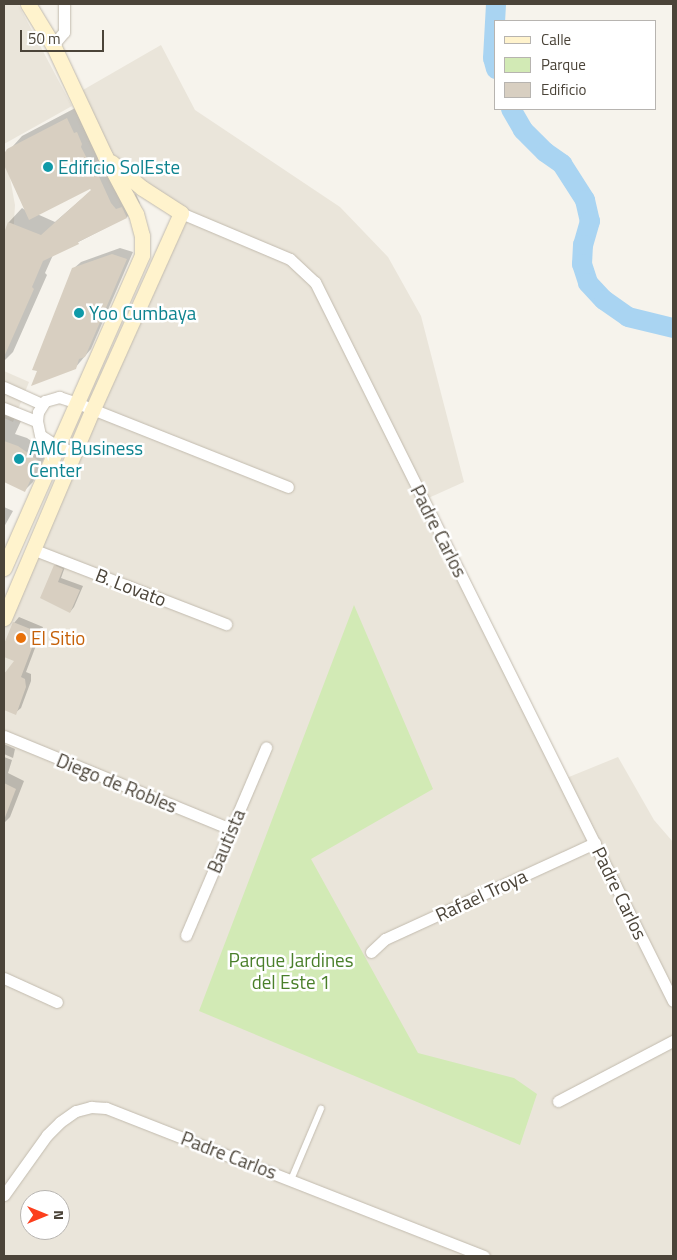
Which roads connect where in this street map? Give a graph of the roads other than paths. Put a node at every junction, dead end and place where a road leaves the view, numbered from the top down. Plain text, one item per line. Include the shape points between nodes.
1 (28, 4) edge
2 (64, 4) edge
3 (53, 45) junction
4 (105, 156) junction
5 (156, 196) junction
6 (181, 213) junction
7 (136, 214) junction
8 (142, 236) junction
9 (170, 236) junction
10 (4, 387) edge
11 (77, 403) junction
12 (42, 404) junction
13 (4, 408) edge
14 (92, 411) junction
15 (37, 421) junction
16 (58, 446) junction
17 (75, 453) junction
18 (288, 487) dead end
19 (12, 545) junction
20 (35, 550) junction
21 (4, 568) edge
22 (4, 618) edge
23 (226, 624) dead end
24 (4, 736) edge
25 (266, 748) dead end
26 (231, 829) junction
27 (595, 843) junction
28 (186, 935) dead end
29 (370, 952) dead end
30 (4, 978) edge
31 (673, 1001) edge
32 (57, 1002) dead end
33 (673, 1040) edge
34 (558, 1100) dead end
35 (321, 1109) dead end
36 (291, 1180) junction
37 (4, 1195) edge
38 (484, 1256) edge

1 - 3 street
2 - 3 street via 64,32
3 - 4 street
4 - 5 street, Padre Carlos
4 - 7 street
5 - 6 street, Padre Carlos
5 - 7 street via 145,200
6 - 9 street
6 - 27 street, Padre Carlos via 290,259 315,282
7 - 8 street
8 - 9 street via 153,239
8 - 11 street via 138,268
9 - 14 street
10 - 12 street
11 - 12 street via 59,397
11 - 14 street
11 - 16 street
12 - 15 street
13 - 15 street
14 - 17 street
14 - 18 street
15 - 16 street via 40,435
16 - 17 street
16 - 19 street
17 - 20 street
19 - 20 street
19 - 21 street
20 - 22 street
20 - 23 street, B. Lovato
24 - 26 street, Diego de Robles
25 - 26 street, Bautista
26 - 28 street, Bautista
27 - 29 street, Rafael Troya via 385,939
27 - 31 street, Padre Carlos
30 - 32 street
33 - 34 street
35 - 36 lane
36 - 37 street, Padre Carlos via 127,1115 91,1107 76,1111 47,1135
36 - 38 street, Padre Carlos

